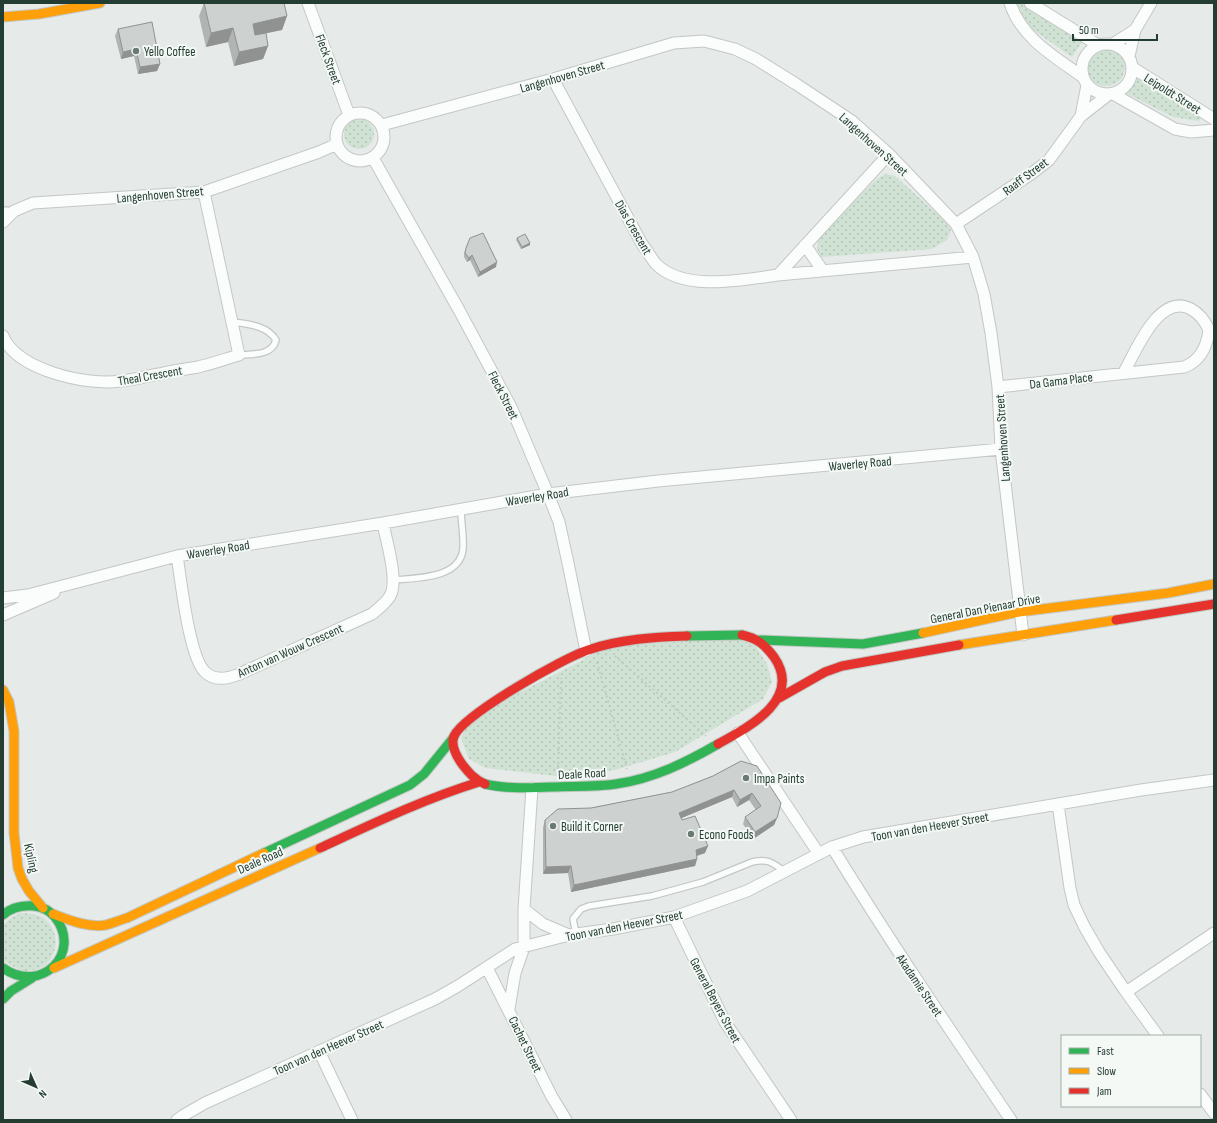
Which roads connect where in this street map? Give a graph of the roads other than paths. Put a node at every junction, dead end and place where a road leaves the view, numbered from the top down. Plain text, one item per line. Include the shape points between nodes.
1 (100, 3) edge
2 (308, 3) edge
3 (1010, 3) edge
4 (1030, 3) edge
5 (1151, 3) edge
6 (3, 17) edge
7 (1135, 30) junction
8 (1113, 44) junction
9 (1098, 45) junction
10 (1129, 56) junction
11 (1133, 68) junction
12 (553, 79) junction
13 (1085, 81) junction
14 (1110, 95) junction
15 (349, 115) junction
16 (1081, 116) junction
17 (1214, 118) edge
18 (382, 125) junction
19 (1214, 130) edge
20 (337, 144) junction
21 (890, 154) junction
22 (373, 158) junction
23 (204, 192) junction
24 (6, 216) edge
25 (956, 224) junction
26 (805, 245) junction
27 (973, 258) junction
28 (823, 271) junction
29 (778, 275) junction
30 (232, 322) junction
31 (3, 336) edge
32 (239, 355) junction
33 (1124, 372) junction
34 (998, 387) junction
35 (1001, 449) junction
36 (548, 494) junction
37 (461, 509) junction
38 (383, 523) junction
39 (177, 556) junction
40 (393, 580) junction
41 (80, 581) junction
42 (1212, 595) edge
43 (3, 598) edge
44 (1019, 612) junction
45 (3, 615) edge
46 (1023, 635) junction
47 (760, 640) junction
48 (589, 650) junction
49 (3, 690) edge
50 (779, 698) junction
51 (738, 733) junction
52 (454, 737) junction
53 (634, 780) joint
54 (1214, 780) edge
55 (479, 782) junction
56 (532, 788) junction
57 (1058, 804) junction
58 (832, 848) junction
59 (819, 854) junction
60 (785, 872) junction
61 (44, 908) junction
62 (524, 909) junction
63 (3, 914) edge
64 (53, 914) junction
65 (674, 917) junction
66 (1214, 933) edge
67 (572, 935) junction
68 (524, 947) junction
69 (3, 968) edge
70 (54, 968) junction
71 (487, 968) junction
72 (32, 978) junction
73 (1126, 992) junction
74 (3, 999) edge
75 (509, 1009) junction
76 (1157, 1035) edge
77 (319, 1051) junction
78 (1201, 1095) edge
79 (1214, 1113) edge
80 (177, 1120) edge
81 (352, 1120) edge
82 (566, 1120) edge
83 (791, 1120) edge
84 (1011, 1120) edge

1 - 6 street via 39,14
2 - 15 street, Fleck Street
3 - 13 street via 1017,20 1033,40
4 - 9 street
5 - 7 street
7 - 8 street
7 - 10 street
8 - 9 street
8 - 10 street via 1122,48
9 - 13 street via 1084,58 1082,68
10 - 11 street
11 - 14 street via 1128,85
11 - 17 street, Leipoldt Street
12 - 18 street, Langenhoven Street
12 - 21 street, Langenhoven Street via 674,43 718,43 756,59 796,84 852,121
12 - 29 street, Dias Crescent via 642,244 656,264 676,277 692,281
13 - 14 street via 1100,94
13 - 16 street, Raaff Street
14 - 16 street, Raaff Street
14 - 19 street, Leipoldt Street via 1175,129 1191,132
15 - 18 street via 366,113
15 - 20 street via 338,127
16 - 25 street, Raaff Street via 1049,160
18 - 22 street via 384,142 381,150
20 - 22 street via 349,158 361,161
20 - 23 street, Langenhoven Street
21 - 25 street, Langenhoven Street
21 - 26 street
22 - 36 street, Fleck Street via 511,407
23 - 24 street, Langenhoven Street via 33,203
23 - 30 street
25 - 27 street, Langenhoven Street
26 - 28 street
26 - 29 street
27 - 28 street, Dias Crescent
27 - 34 street, Langenhoven Street via 984,294
28 - 29 street, Dias Crescent
30 - 32 street
30 - 32 lane, Theal Crescent via 263,329 276,340 271,349 264,352
31 - 32 street, Theal Crescent via 12,350 35,367 90,381 118,382
33 - 33 street, Da Gama Place via 1158,315 1178,305 1197,312 1205,321 1209,336 1204,349 1192,364 1168,369
33 - 34 street, Da Gama Place
34 - 35 street, Langenhoven Street
35 - 36 street, Waverley Road
35 - 44 street, Langenhoven Street
36 - 37 street, Waverley Road
36 - 48 street, Fleck Street via 559,522
37 - 38 street, Waverley Road
37 - 40 lane via 463,549 455,567 432,576
38 - 39 street, Waverley Road
38 - 40 street, Anton van Wouw Crescent
39 - 40 street, Anton van Wouw Crescent via 187,621 196,657 205,672 216,678 226,679 237,675 372,614 390,596
39 - 41 street, Waverley Road
41 - 43 street, Waverley Road via 28,595
41 - 45 street, Waverley Road
42 - 44 street, General Dan Pienaar Drive via 1168,593
42 - 46 street, General Dan Pienaar Drive
44 - 46 street, Langenhoven Street
44 - 47 street, General Dan Pienaar Drive via 863,644
46 - 50 street, General Dan Pienaar Drive via 842,666 825,672
47 - 48 street, General Dan Pienaar Drive via 742,635 670,636 629,641
47 - 50 street via 777,662 782,682
48 - 52 street, Deale Road via 561,663 483,708 462,726
49 - 61 street, Kipling via 9,702 14,731 14,833 18,868 29,891
50 - 51 street, General Dan Pienaar Drive via 773,707
51 - 53 street, General Dan Pienaar Drive via 689,760
51 - 59 street
52 - 55 street via 454,750
52 - 64 street, Deale Road via 424,774 410,785 127,918 104,925 70,921
53 - 56 street, Deale Road via 620,784
54 - 57 street, Toon van den Heever Street
55 - 56 street, Deale Road
55 - 70 street, Deale Road via 401,811
56 - 62 street
57 - 58 street, Toon van den Heever Street via 863,837
57 - 73 street via 1074,905 1084,926
58 - 59 street, Toon van den Heever Street
58 - 84 street, Akadamie Street
59 - 60 street, Toon van den Heever Street
60 - 65 street, Toon van den Heever Street via 747,891
60 - 67 lane via 761,859 703,882 652,896 589,906 581,909 573,919
61 - 63 street via 32,904 19,905
61 - 64 street
62 - 67 street via 544,924
62 - 68 street
64 - 70 street via 64,935 64,947
65 - 67 street, Toon van den Heever Street
65 - 83 street, General Beyers Street via 725,1022
66 - 73 street
67 - 68 street, Toon van den Heever Street
68 - 71 street, Toon van den Heever Street via 516,949
68 - 75 street via 515,974
69 - 72 street via 8,973
70 - 72 street, Deale Road
71 - 75 street, Cachet Street
71 - 77 street, Toon van den Heever Street via 435,998
72 - 74 street
73 - 76 street
75 - 82 street, Cachet Street
77 - 80 street, Toon van den Heever Street via 205,1103
77 - 81 street
78 - 79 street

